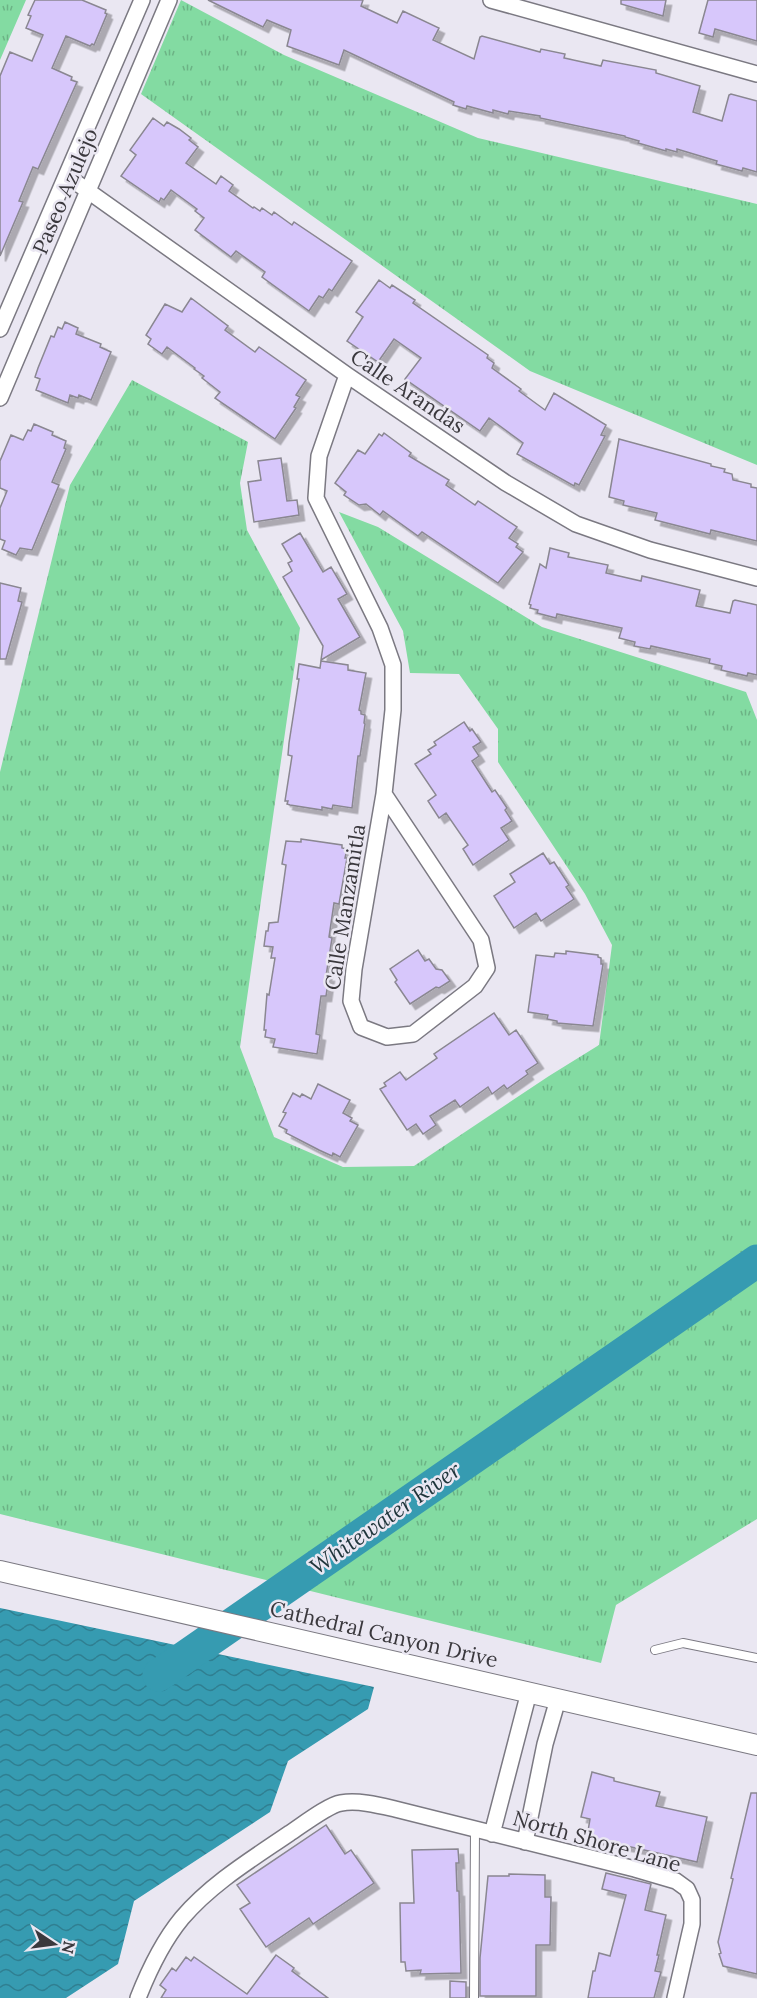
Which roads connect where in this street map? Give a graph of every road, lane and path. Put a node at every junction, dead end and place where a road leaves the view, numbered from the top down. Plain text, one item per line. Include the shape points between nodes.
1 (142, 0) edge
2 (169, 0) edge
3 (491, 0) edge
4 (757, 74) edge
5 (67, 176) junction
6 (87, 190) junction
7 (0, 329) edge
8 (347, 375) junction
9 (0, 398) edge
10 (757, 578) edge
11 (384, 794) junction
12 (0, 1571) edge
13 (655, 1650) dead end
14 (757, 1658) edge
15 (529, 1692) junction
16 (558, 1699) junction
17 (757, 1745) edge
18 (475, 1829) junction
19 (492, 1834) junction
20 (525, 1842) junction
21 (138, 1998) edge
22 (474, 1998) edge
23 (675, 1998) edge

1 - 5 street, Paseo Azulejo
2 - 6 street, Paseo Azulejo
3 - 4 street
5 - 6 street, Calle Arandas
5 - 7 street, Paseo Azulejo
6 - 8 street, Calle Arandas
6 - 9 street, Paseo Azulejo
8 - 10 street, Calle Arandas via 506,483 576,524 650,550
8 - 11 street, Calle Manzamitla via 319,456 316,498 380,628 393,665 393,710
11 - 11 street, Calle Manzamitla via 351,1001 361,1027 387,1037 413,1034 475,986 487,968 481,940
12 - 15 street, Cathedral Canyon Drive
13 - 14 lane via 683,1643
15 - 16 street, Cathedral Canyon Drive
15 - 19 street
16 - 17 street, Cathedral Canyon Drive
16 - 20 street
18 - 19 street, North Shore Lane
18 - 21 street, North Shore Lane via 360,1802 339,1803 210,1889 181,1918
18 - 22 lane
19 - 20 street, North Shore Lane
20 - 23 street, North Shore Lane via 635,1869 676,1881 687,1889 692,1900 692,1924

